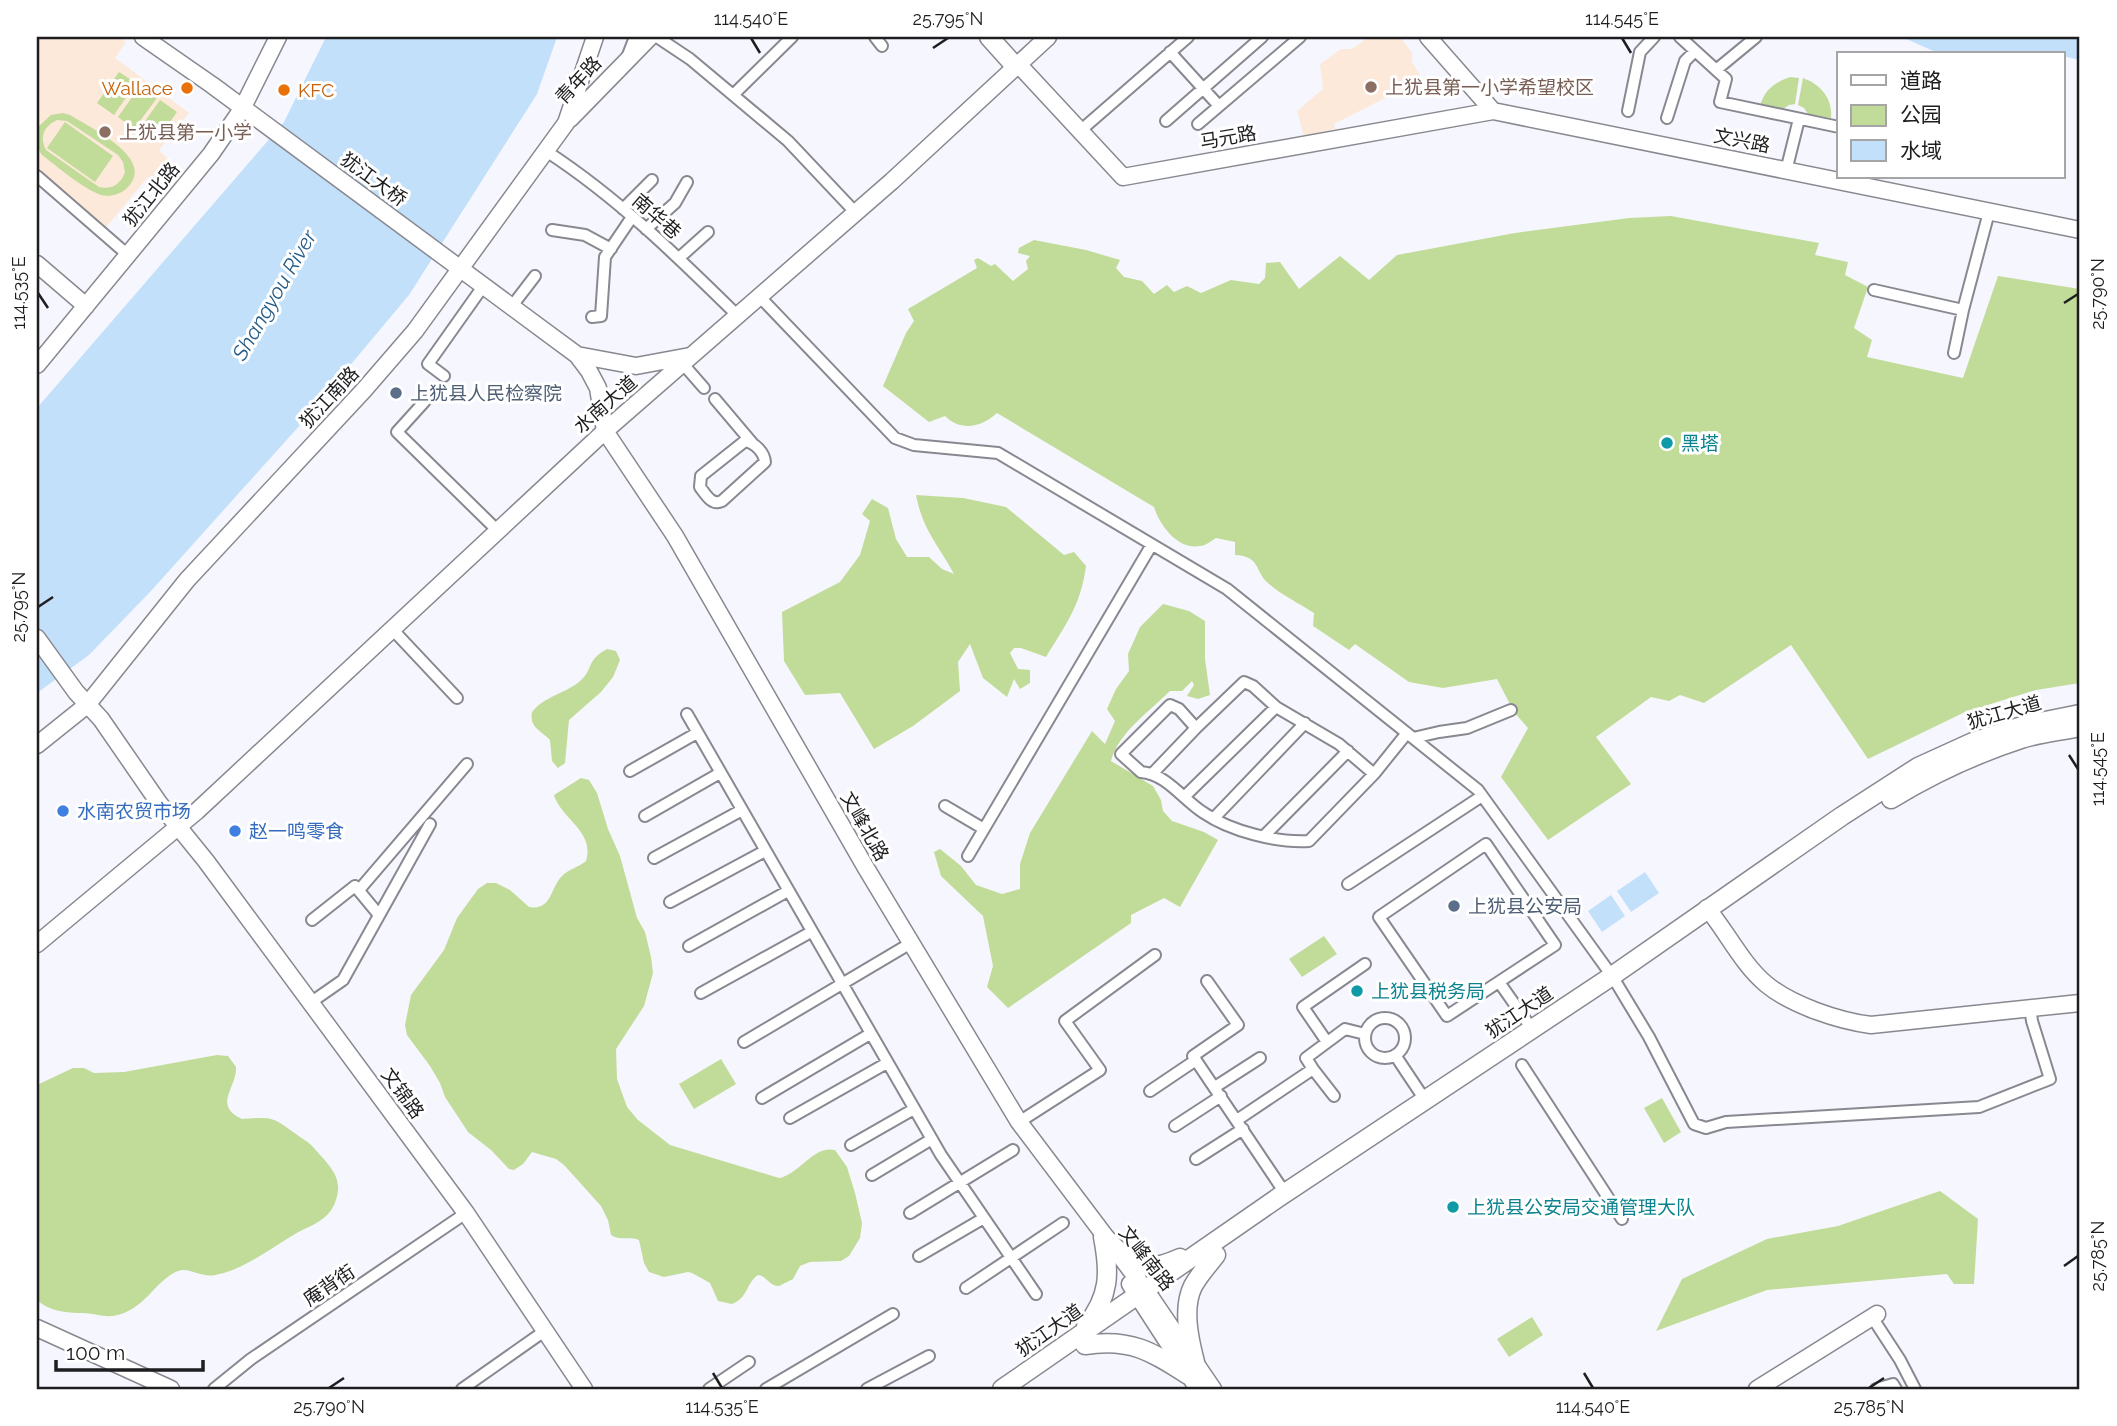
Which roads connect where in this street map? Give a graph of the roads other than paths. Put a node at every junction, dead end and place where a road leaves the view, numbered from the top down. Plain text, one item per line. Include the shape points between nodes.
1 (143, 37) edge
2 (278, 37) edge
3 (595, 37) edge
4 (635, 37) edge
5 (650, 37) edge
6 (657, 37) edge
7 (792, 37) edge
8 (989, 37) edge
9 (1002, 37) edge
10 (1048, 37) edge
11 (1188, 37) edge
12 (1262, 37) edge
13 (1300, 37) edge
14 (1428, 37) edge
15 (1654, 37) edge
16 (1756, 37) edge
17 (1686, 39) edge
18 (1695, 51) junction
19 (1170, 52) junction
20 (628, 58) junction
21 (1018, 63) junction
22 (1716, 70) junction
23 (1203, 89) junction
24 (733, 95) junction
25 (1219, 106) junction
26 (242, 109) junction
27 (1493, 111) junction
28 (1628, 111) dead end
29 (1667, 118) dead end
30 (1799, 119) junction
31 (1167, 121) dead end
32 (566, 123) junction
33 (1198, 124) dead end
34 (1837, 127) edge
35 (1080, 131) junction
36 (546, 151) junction
37 (1786, 170) junction
38 (37, 176) edge
39 (652, 180) dead end
40 (687, 182) dead end
41 (855, 212) junction
42 (1989, 212) junction
43 (627, 213) junction
44 (646, 229) junction
45 (552, 230) dead end
46 (2080, 230) edge
47 (708, 232) dead end
48 (611, 249) junction
49 (128, 255) junction
50 (679, 258) junction
51 (37, 266) edge
52 (462, 268) junction
53 (535, 275) dead end
54 (484, 285) junction
55 (1874, 289) dead end
56 (759, 296) junction
57 (86, 306) junction
58 (512, 306) junction
59 (1963, 310) junction
60 (738, 316) junction
61 (592, 317) dead end
62 (1954, 354) dead end
63 (578, 355) junction
64 (687, 360) junction
65 (37, 365) edge
66 (444, 376) dead end
67 (704, 388) dead end
68 (715, 399) dead end
69 (425, 401) dead end
70 (605, 431) junction
71 (753, 443) junction
72 (497, 530) junction
73 (1151, 545) junction
74 (393, 630) junction
75 (37, 638) edge
76 (81, 698) junction
77 (457, 698) dead end
78 (1276, 707) junction
79 (1511, 710) dead end
80 (687, 714) dead end
81 (2080, 714) edge
82 (1305, 723) junction
83 (2080, 727) edge
84 (1196, 728) junction
85 (698, 733) junction
86 (1410, 735) junction
87 (37, 745) edge
88 (1348, 751) junction
89 (467, 764) dead end
90 (630, 771) dead end
91 (720, 773) junction
92 (1153, 773) junction
93 (1374, 774) junction
94 (1482, 796) junction
95 (1184, 797) junction
96 (946, 806) dead end
97 (742, 810) junction
98 (645, 816) dead end
99 (1214, 818) junction
100 (430, 824) dead end
101 (178, 827) junction
102 (984, 829) junction
103 (1264, 836) junction
104 (765, 851) junction
105 (968, 856) dead end
106 (654, 858) dead end
107 (1348, 884) dead end
108 (359, 890) junction
109 (788, 891) junction
110 (670, 902) dead end
111 (1710, 911) junction
112 (379, 915) junction
113 (312, 920) dead end
114 (811, 932) junction
115 (911, 943) junction
116 (37, 944) edge
117 (689, 946) dead end
118 (1155, 956) dead end
119 (1365, 964) dead end
120 (1614, 980) junction
121 (1207, 981) dead end
122 (1499, 982) junction
123 (842, 986) junction
124 (701, 993) dead end
125 (310, 1003) junction
126 (2080, 1003) edge
127 (2031, 1007) junction
128 (1532, 1029) junction
129 (870, 1034) junction
130 (1365, 1034) junction
131 (744, 1042) dead end
132 (1327, 1042) junction
133 (1395, 1055) junction
134 (1260, 1058) dead end
135 (1196, 1060) junction
136 (887, 1063) junction
137 (1522, 1065) dead end
138 (1313, 1069) junction
139 (1150, 1091) dead end
140 (1218, 1092) junction
141 (1334, 1096) dead end
142 (762, 1098) dead end
143 (1425, 1100) junction
144 (914, 1109) junction
145 (790, 1118) dead end
146 (1019, 1122) junction
147 (1240, 1124) junction
148 (1175, 1126) dead end
149 (932, 1139) junction
150 (851, 1144) dead end
151 (1013, 1150) dead end
152 (1196, 1159) dead end
153 (872, 1175) dead end
154 (961, 1183) junction
155 (1285, 1193) junction
156 (466, 1213) junction
157 (910, 1213) dead end
158 (984, 1218) junction
159 (1622, 1219) dead end
160 (1063, 1223) dead end
161 (1103, 1236) junction
162 (1214, 1249) junction
163 (919, 1256) dead end
164 (1012, 1259) junction
165 (965, 1288) dead end
166 (1035, 1294) dead end
167 (1144, 1297) junction
168 (893, 1314) dead end
169 (1875, 1316) joint
170 (37, 1328) edge
171 (546, 1330) junction
172 (1082, 1340) junction
173 (929, 1356) dead end
174 (749, 1362) dead end
175 (1194, 1375) edge
176 (171, 1389) edge
177 (214, 1389) edge
178 (462, 1389) edge
179 (584, 1389) edge
180 (709, 1389) edge
181 (766, 1389) edge
182 (867, 1389) edge
183 (1002, 1389) edge
184 (1019, 1389) edge
185 (1213, 1389) edge
186 (1758, 1389) edge
187 (1876, 1389) edge
188 (1896, 1389) edge
189 (1915, 1389) edge

1 - 26 street, 犹江大桥
2 - 26 street, 犹江北路
3 - 32 street, 犹江南路
4 - 20 street
5 - 20 street, 青年路
6 - 24 street
7 - 24 street
8 - 21 main road
9 - 21 main road
10 - 21 street, 水南大道
11 - 19 street
12 - 23 street
13 - 25 street
14 - 27 street
15 - 28 street via 1640,52
16 - 22 street
17 - 18 street
18 - 22 street
18 - 29 street via 1685,61
19 - 23 street
19 - 35 street
20 - 32 street, 青年路
21 - 35 street, 马元路
21 - 41 street, 水南大道
22 - 30 street via 1726,79 1720,102
23 - 25 street
23 - 31 street
24 - 41 street via 789,141
25 - 33 street
26 - 49 street, 犹江北路
26 - 52 street, 犹江大桥
27 - 35 street, 马元路 via 1123,177
27 - 37 street, 文兴路
30 - 34 street
30 - 37 street
32 - 36 street, 犹江南路
36 - 43 street, 南华巷
36 - 52 street, 犹江南路
37 - 42 street, 文兴路
38 - 49 street
39 - 43 street
40 - 44 street via 675,203
41 - 56 street, 水南大道
42 - 46 street, 文兴路
42 - 59 street
43 - 44 street, 南华巷
43 - 48 street
44 - 50 street, 南华巷
45 - 48 street via 585,235
47 - 50 street
48 - 61 street via 605,257 601,316
49 - 57 street, 犹江北路
50 - 60 street, 南华巷
51 - 57 street
52 - 54 street, 犹江大桥
52 - 76 street, 犹江南路 via 372,380
53 - 58 street
54 - 58 street, 犹江大桥
54 - 66 street via 428,364
55 - 59 street
56 - 60 street, 水南大道
56 - 73 street via 895,438 914,445 998,453
57 - 65 street, 犹江北路
58 - 63 street, 犹江大桥
59 - 62 street
60 - 64 street, 水南大道
63 - 64 street via 636,366
63 - 70 street via 597,388
64 - 67 street
64 - 70 street, 水南大道
68 - 71 street
69 - 72 street via 397,432
70 - 72 street, 水南大道
70 - 115 street, 文峰北路 via 675,536
71 - 71 street via 765,458 763,467 722,501 711,501 700,487 701,476 741,443
72 - 74 street, 水南大道
73 - 86 street via 1227,589
73 - 102 street
74 - 77 street
74 - 101 street, 水南大道
75 - 76 street, 文锦路
76 - 87 street, 犹江南路
76 - 101 street, 文锦路
78 - 82 street
78 - 84 street via 1254,685 1244,682
78 - 95 street
79 - 86 street via 1466,729
80 - 85 street
81 - 111 main road, 犹江大道 via 1973,742 1919,767
82 - 88 street
82 - 99 street
83 - 111 main road, 犹江大道 via 2023,739 1925,778
84 - 92 street
84 - 92 street via 1170,705 1121,754 1141,772
85 - 90 street
85 - 91 street
86 - 93 street
86 - 94 street
88 - 93 street
88 - 103 street
89 - 108 street
91 - 97 street
91 - 98 street
92 - 95 street
93 - 103 street via 1309,841
94 - 107 street
94 - 120 street
95 - 99 street
96 - 102 street
97 - 104 street
97 - 106 street
99 - 103 street
100 - 112 street
101 - 116 street, 水南大道
101 - 125 street, 文锦路
102 - 105 street
104 - 109 street
104 - 110 street
108 - 112 street
108 - 113 street via 355,886
109 - 114 street
109 - 117 street
111 - 120 main road, 犹江大道
111 - 127 street via 1765,984 1852,1023 1871,1025
112 - 125 street via 343,980
114 - 123 street
114 - 124 street
115 - 123 street
115 - 146 street, 文峰北路
118 - 146 street via 1065,1021 1100,1070
119 - 132 street via 1303,1007
120 - 127 street via 1694,1124 1706,1128 1726,1122 1979,1107 2050,1079
120 - 128 main road, 犹江大道
120 - 162 main road, 犹江大道
121 - 135 street via 1238,1025 1194,1056
122 - 122 street via 1447,1016 1379,917 1486,844 1555,945
122 - 128 street
123 - 129 street
123 - 131 street
125 - 156 street, 文锦路
126 - 127 street
128 - 143 main road, 犹江大道
129 - 136 street
129 - 142 street
130 - 132 street via 1345,1029
130 - 133 street via 1366,1045 1376,1056
130 - 133 street via 1379,1019 1399,1023 1405,1042
132 - 138 street via 1306,1058
133 - 143 street
134 - 140 street
135 - 139 street
135 - 140 street
136 - 144 street
136 - 145 street
137 - 159 street
138 - 141 street
138 - 147 street
140 - 147 street
140 - 148 street
143 - 155 main road, 犹江大道
144 - 149 street
144 - 150 street
146 - 161 street, 文峰北路
147 - 152 street
147 - 155 street
149 - 153 street
149 - 154 street
151 - 154 street
154 - 157 street
154 - 158 street
155 - 162 main road, 犹江大道
156 - 171 street, 文锦路
156 - 177 street, 庵背街
158 - 163 street
158 - 164 street
160 - 164 street
161 - 162 main road via 1131,1263 1143,1267
161 - 167 street, 文峰南路
161 - 172 main road via 1107,1280 1099,1310
162 - 167 main road, 犹江大道
162 - 175 main road via 1188,1302
164 - 165 street
164 - 166 street
167 - 172 main road, 犹江大道
167 - 175 street, 文峰南路
168 - 181 street
169 - 186 street
169 - 189 street
170 - 176 street
171 - 178 street
171 - 179 street, 文锦路
172 - 175 main road via 1147,1349
172 - 183 main road, 犹江大道
172 - 184 main road, 犹江大道
173 - 182 street
174 - 180 street
175 - 185 street, 文峰南路
187 - 188 street via 1893,1384

